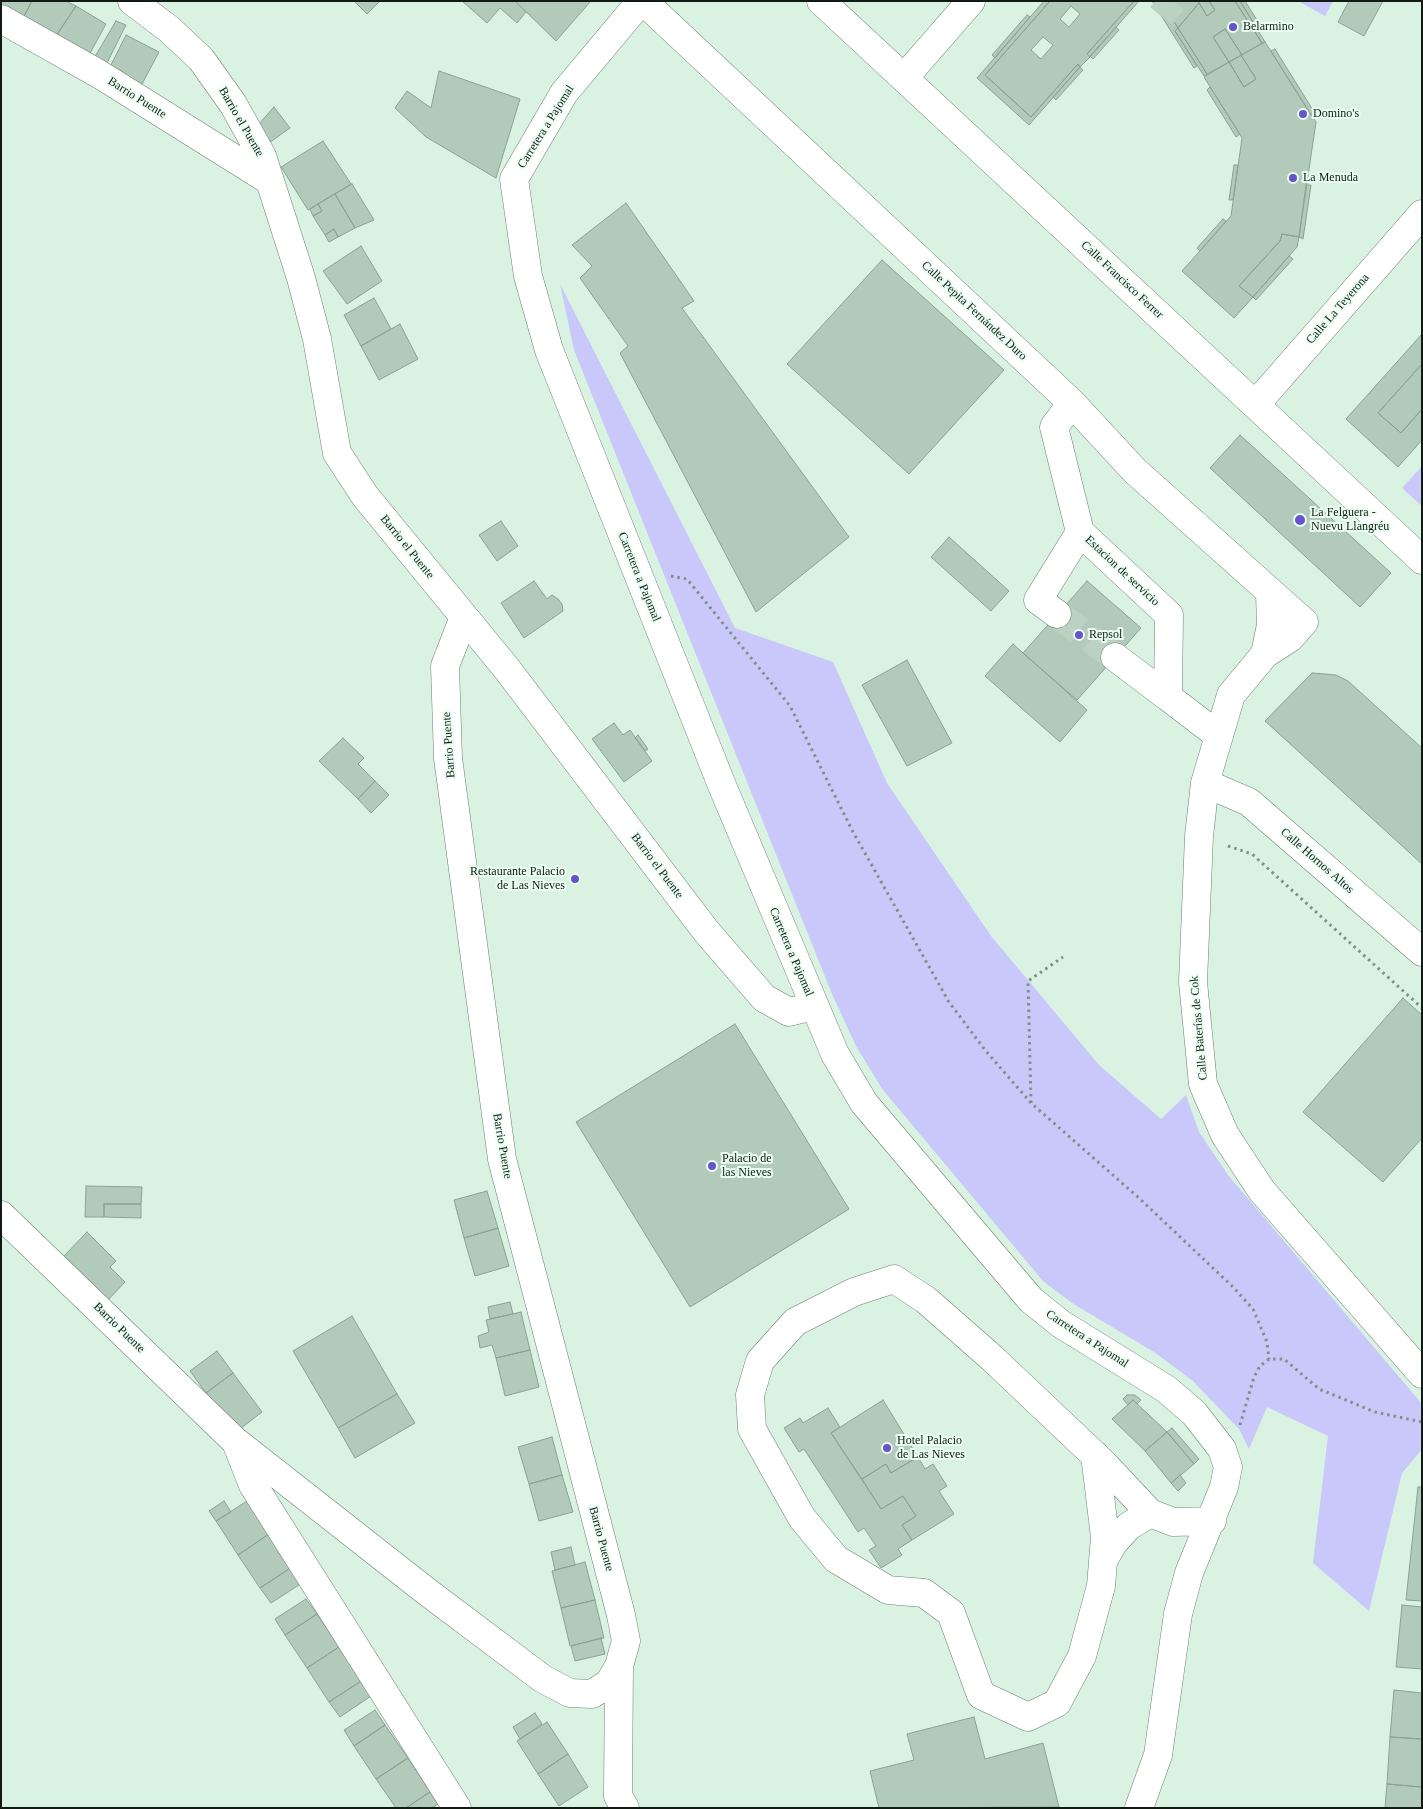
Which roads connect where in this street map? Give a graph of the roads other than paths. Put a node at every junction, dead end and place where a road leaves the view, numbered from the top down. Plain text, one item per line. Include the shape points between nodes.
1 (132, 1) edge
2 (642, 1) edge
3 (820, 1) edge
4 (971, 1) edge
5 (1, 19) edge
6 (904, 78) junction
7 (270, 181) junction
8 (1422, 214) edge
9 (1072, 403) junction
10 (1256, 404) junction
11 (1080, 532) junction
12 (1422, 560) edge
13 (1270, 594) junction
14 (1057, 614) tunnel mouth
15 (464, 617) junction
16 (1304, 622) joint
17 (1265, 654) junction
18 (1115, 657) tunnel mouth
19 (1168, 697) junction
20 (1219, 736) junction
21 (1205, 783) junction
22 (1422, 952) edge
23 (814, 1006) junction
24 (1, 1215) edge
25 (1422, 1374) edge
26 (235, 1441) junction
27 (1095, 1456) junction
28 (1150, 1513) junction
29 (1212, 1521) junction
30 (1103, 1561) junction
31 (619, 1666) junction
32 (457, 1808) edge
33 (625, 1808) edge
34 (1139, 1808) edge

1 - 7 street, Barrio el Puente via 201,59 233,104 262,156
2 - 9 street, Calle Pepita Fernández Duro
2 - 23 street, Carretera a Pajomal via 564,93 514,178 528,276 548,350
3 - 6 street, Calle Francisco Ferrer
4 - 6 street
5 - 7 street, Barrio Puente via 100,74
6 - 10 street, Calle Francisco Ferrer
7 - 15 street, Barrio el Puente via 302,278 317,339 337,453 365,496
8 - 10 street, Calle La Teyerona
9 - 11 street, Estacion de servicio via 1054,427
9 - 13 street, Calle Pepita Fernández Duro via 1135,471
10 - 12 street, Calle Francisco Ferrer
11 - 14 street, Estacion de servicio via 1038,600
11 - 19 street, Estacion de servicio via 1169,615
13 - 16 street, Calle Pepita Fernández Duro
13 - 17 street, Calle Baterías de Cok via 1272,625
15 - 23 street, Barrio el Puente via 706,931 764,998 788,1012
15 - 31 street, Barrio Puente via 445,666 448,758 502,1159 621,1615 626,1641
16 - 17 street, Calle Baterías de Cok via 1290,638
17 - 20 street, Calle Baterías de Cok via 1230,695
18 - 19 street
19 - 20 street
20 - 21 street, Calle Baterías de Cok
21 - 22 street, Calle Hornos Altos via 1249,802
21 - 25 street, Calle Baterías de Cok via 1199,836 1193,982 1203,1084 1225,1134 1262,1191
23 - 29 street, Carretera a Pajomal via 835,1054 864,1103 1031,1300 1061,1324 1166,1389 1194,1414 1222,1449 1228,1468
24 - 26 street, Barrio Puente
26 - 31 street, Barrio Puente via 543,1679 570,1693 592,1694 609,1683
26 - 32 street, Barrio Puente via 252,1485
27 - 28 street
27 - 30 street via 1105,1537
27 - 30 street via 992,1358 926,1300 894,1279 854,1292 795,1322 760,1361 750,1395 752,1429 802,1518 836,1559 888,1590 924,1593 951,1613 981,1695 1020,1714 1028,1717 1058,1703 1082,1656 1102,1586
28 - 29 street via 1172,1522
28 - 30 street via 1129,1526
29 - 34 street, Carretera a Pajomal via 1189,1574 1178,1614 1158,1755
31 - 33 street, Barrio Puente via 618,1796

